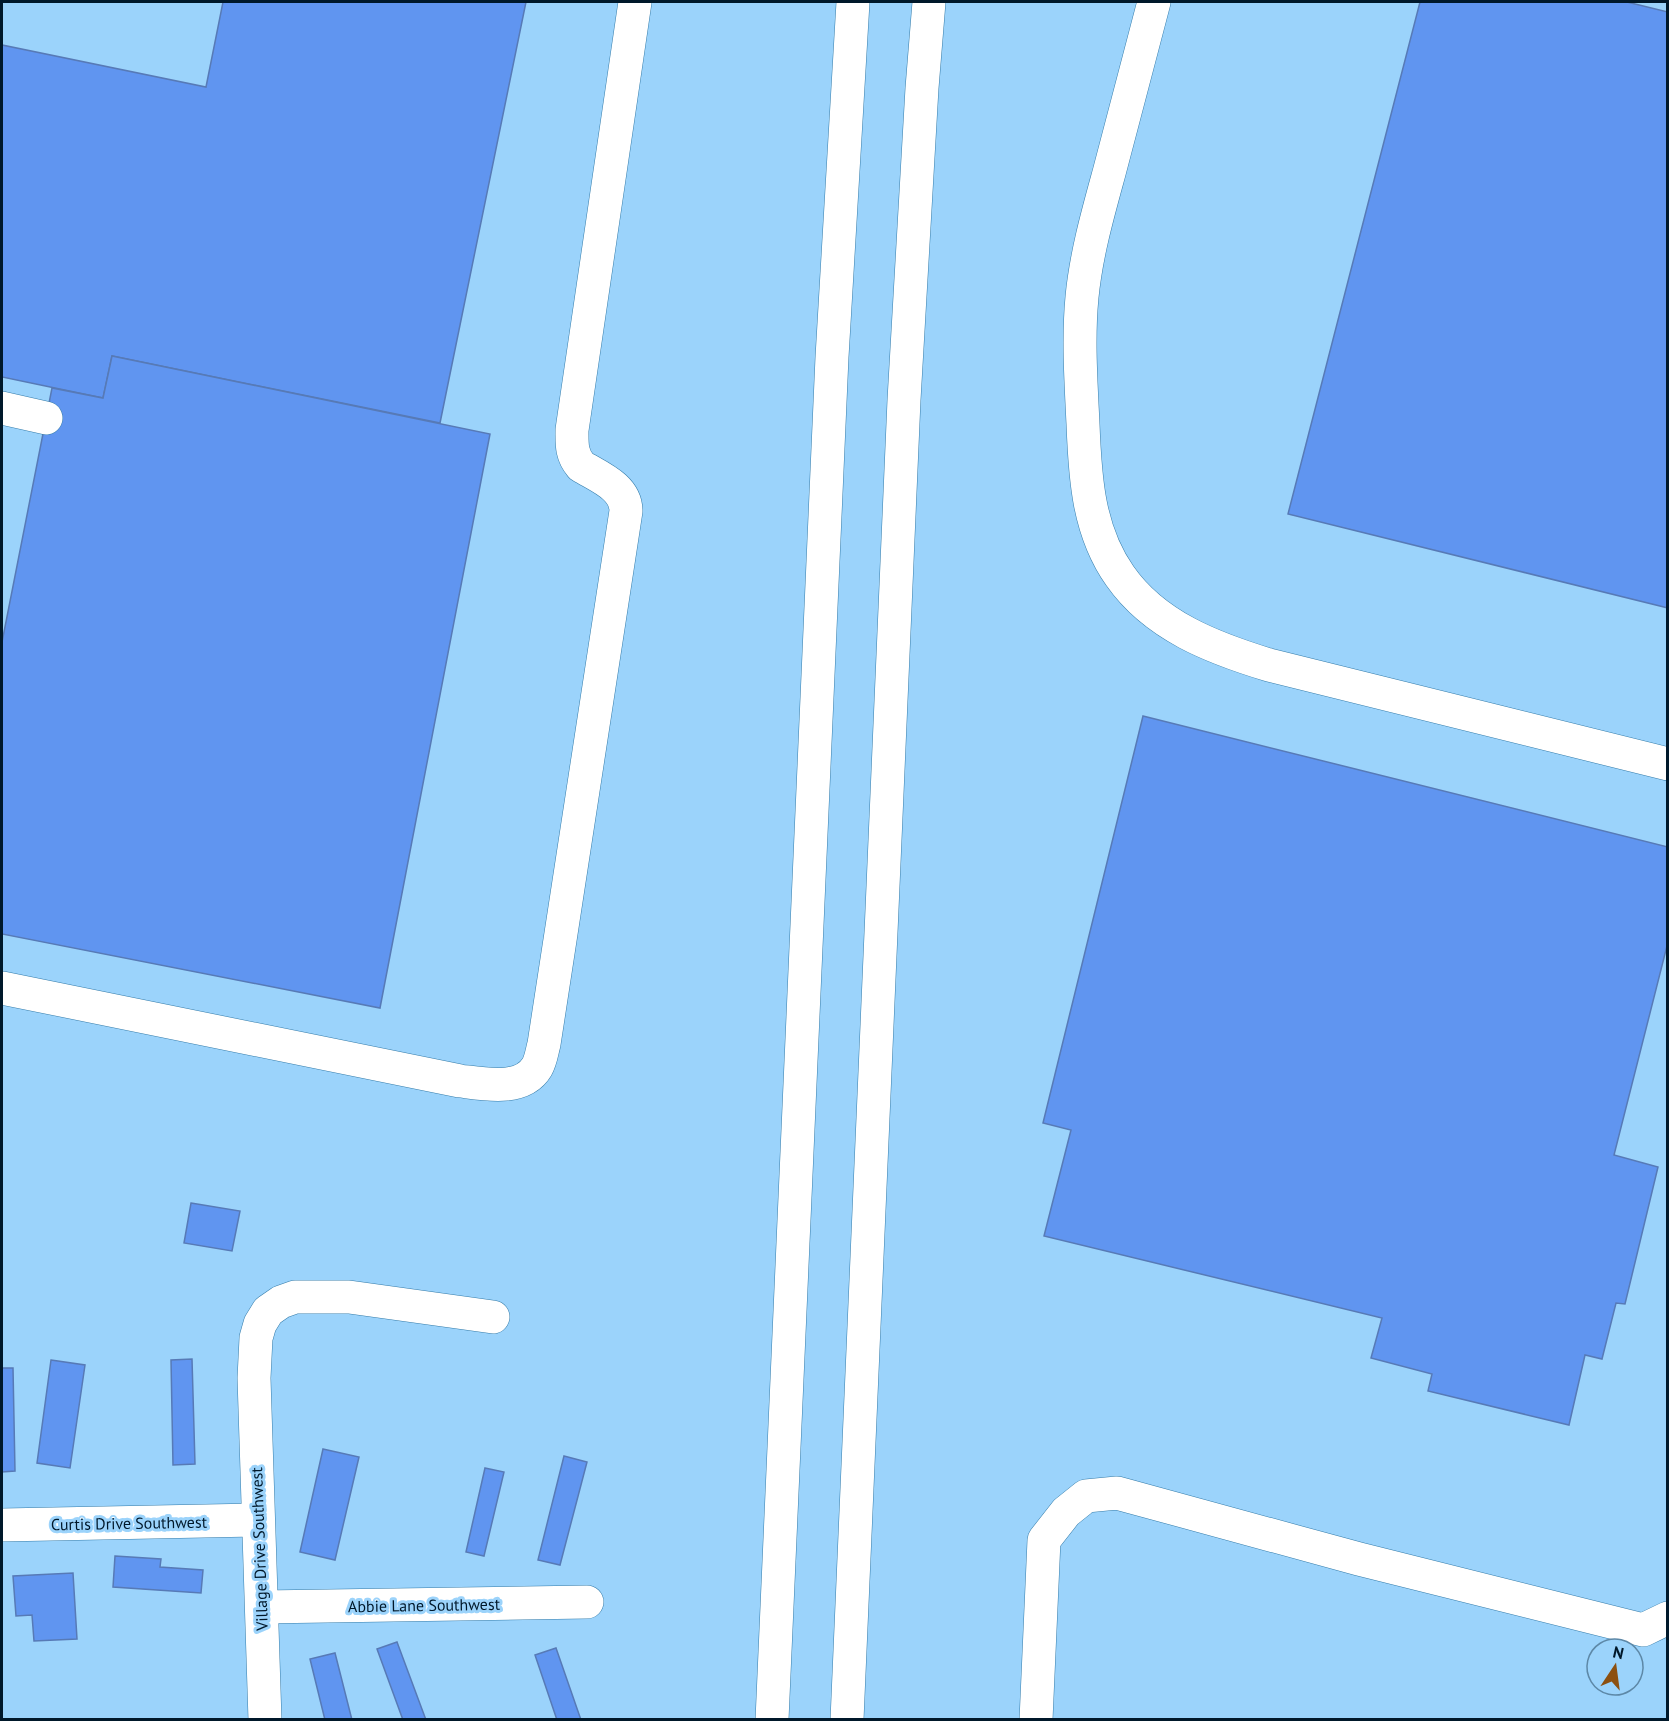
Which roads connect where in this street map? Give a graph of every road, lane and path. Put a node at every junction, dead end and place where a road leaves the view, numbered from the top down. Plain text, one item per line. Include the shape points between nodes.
1 (635, 2) edge
2 (853, 2) edge
3 (929, 2) edge
4 (1154, 2) edge
5 (2, 408) edge
6 (46, 418) dead end
7 (1668, 764) edge
8 (2, 988) edge
9 (493, 1317) dead end
10 (257, 1520) junction
11 (2, 1526) edge
12 (587, 1602) dead end
13 (262, 1607) junction
14 (1668, 1618) edge
15 (265, 1719) edge
16 (772, 1719) edge
17 (847, 1719) edge
18 (1036, 1719) edge

1 - 8 main road via 572,444 581,465 622,494 626,511 544,1044 537,1067 530,1075 507,1084 460,1081
2 - 16 main road via 831,369
3 - 17 main road via 904,400
4 - 7 main road via 1100,206 1082,296 1084,474 1096,530 1119,575 1155,613 1213,647 1269,665
5 - 6 main road
9 - 10 main road, Village Drive Southwest via 349,1297 295,1298 268,1311 256,1338
10 - 11 main road, Curtis Drive Southwest
10 - 13 main road, Village Drive Southwest
12 - 13 main road, Abbie Lane Southwest
13 - 15 main road, Village Drive Southwest
14 - 18 main road via 1644,1630 1117,1493 1086,1496 1066,1512 1044,1540

